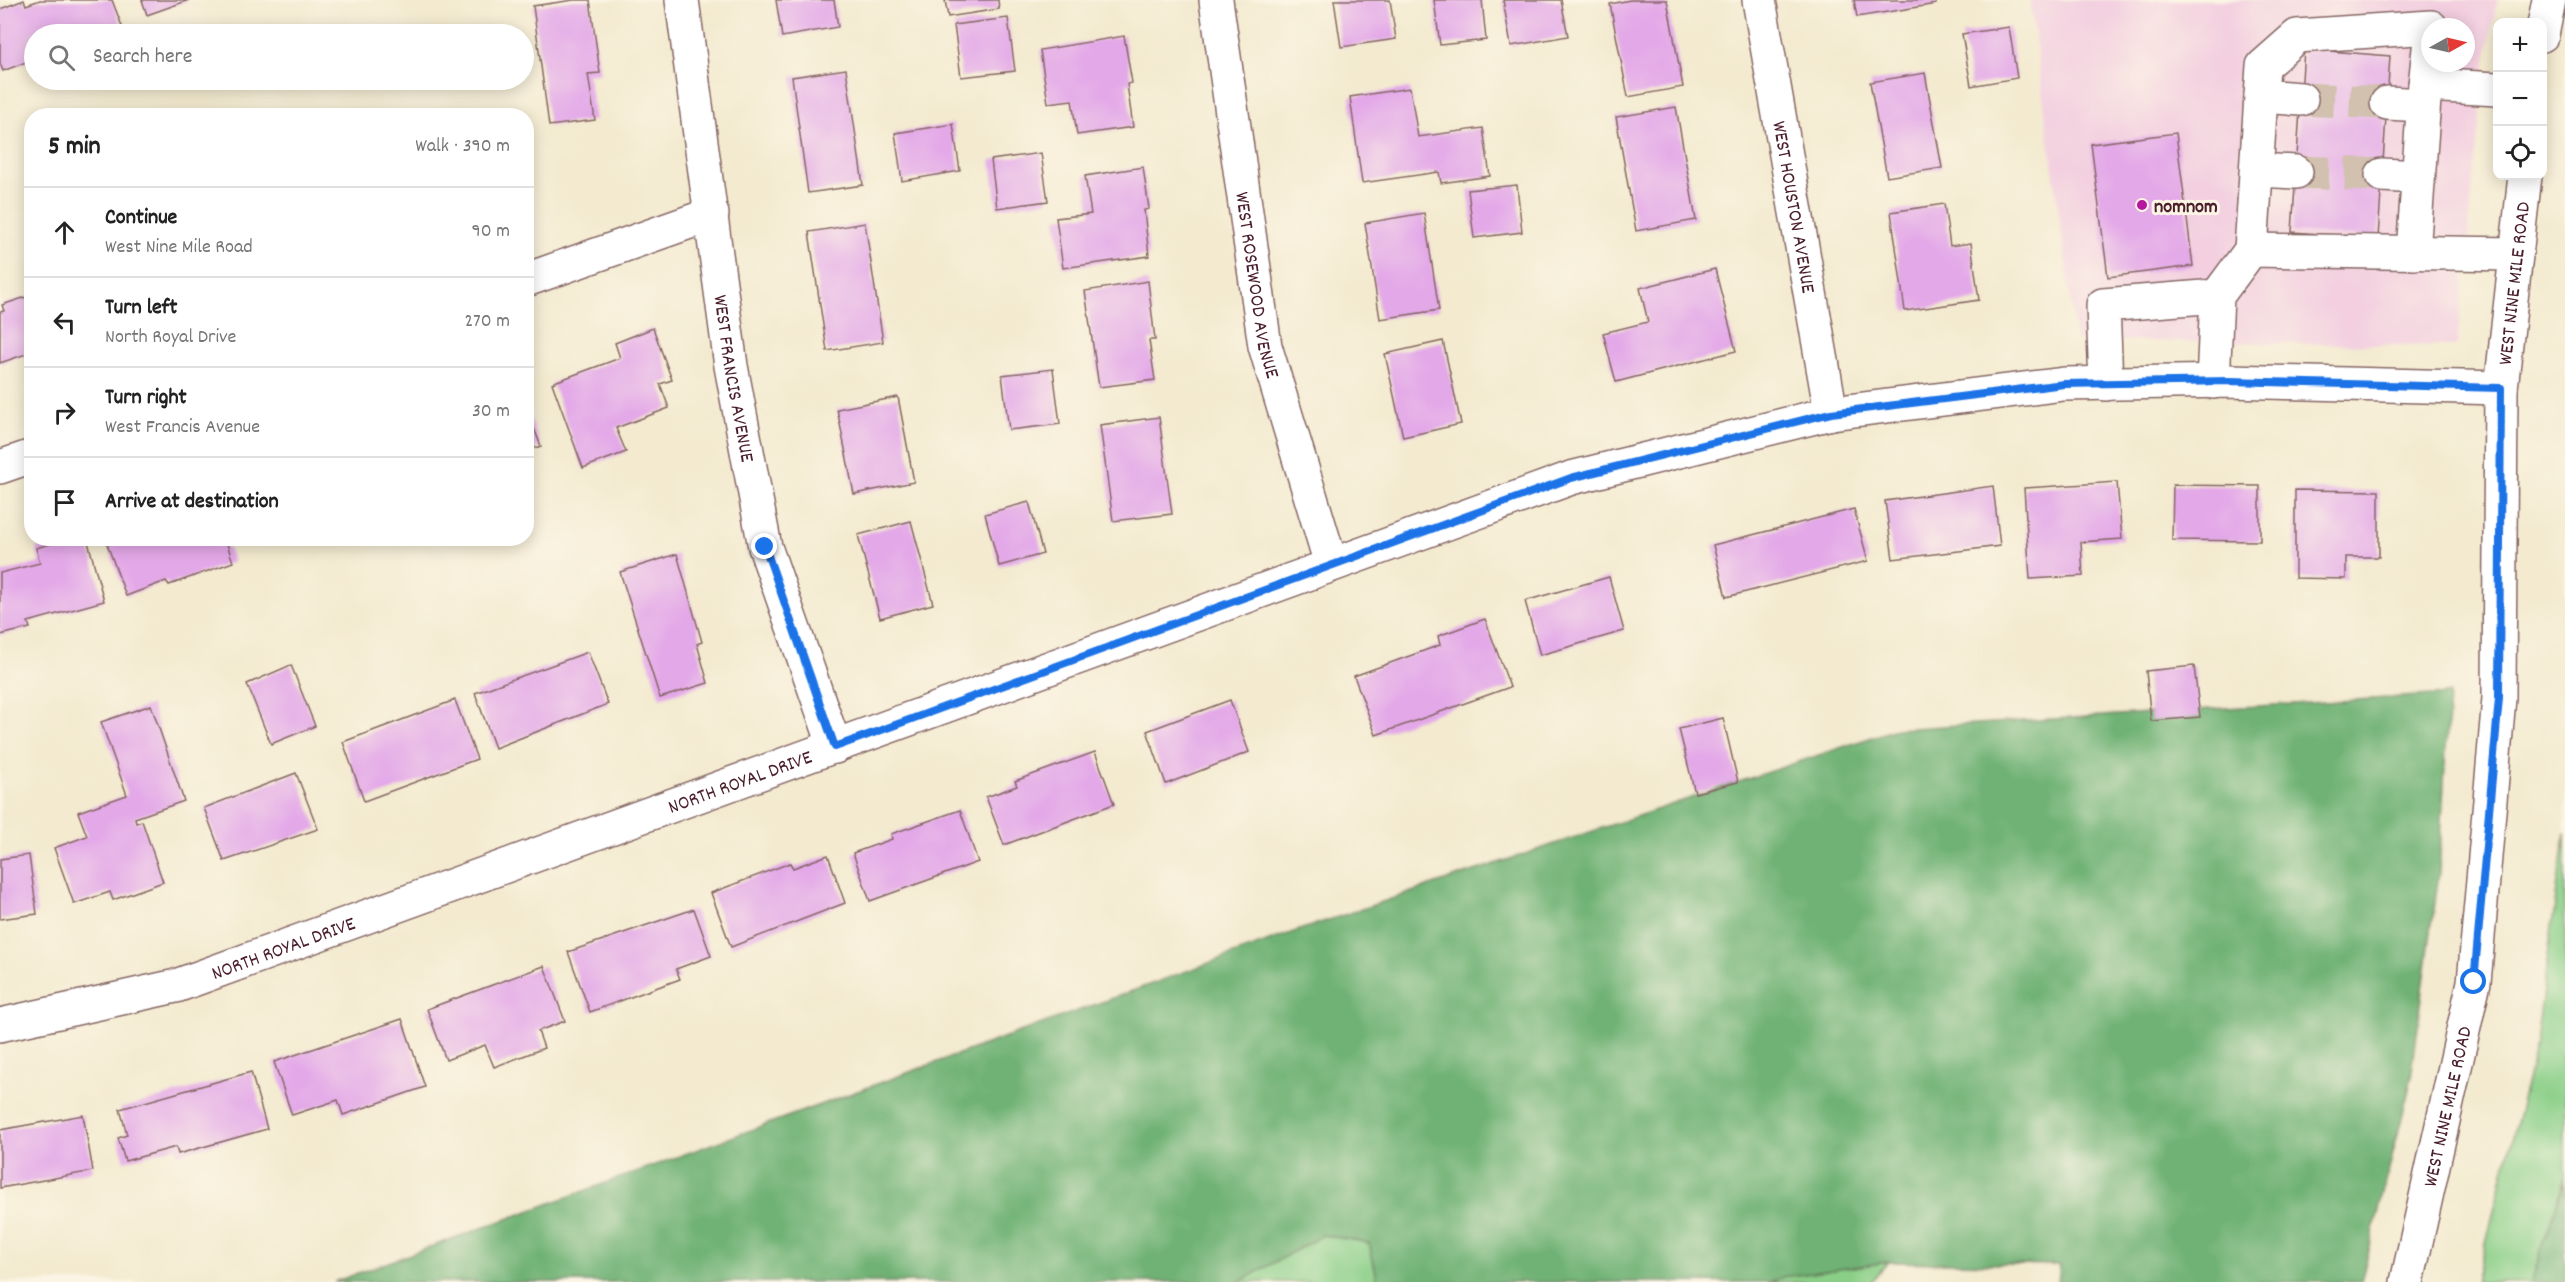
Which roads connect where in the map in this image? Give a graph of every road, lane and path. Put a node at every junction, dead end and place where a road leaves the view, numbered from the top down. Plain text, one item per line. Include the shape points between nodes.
1 (682, 0) edge
2 (1216, 0) edge
3 (1759, 0) edge
4 (2434, 0) edge
5 (2549, 0) edge
6 (2433, 18) edge
7 (2545, 18) edge
8 (2421, 28) edge
9 (2427, 72) edge
10 (2493, 89) edge
11 (2424, 95) junction
12 (2261, 96) junction
13 (2301, 99) tunnel mouth
14 (2387, 103) tunnel mouth
15 (2257, 170) junction
16 (2296, 172) tunnel mouth
17 (2382, 175) tunnel mouth
18 (2418, 177) junction
19 (2524, 180) edge
20 (712, 214) junction
21 (2251, 250) junction
22 (2413, 253) junction
23 (2516, 254) junction
24 (534, 277) edge
25 (2217, 296) junction
26 (2213, 382) junction
27 (2106, 384) junction
28 (2501, 388) junction
29 (1831, 413) junction
30 (24, 459) edge
31 (0, 467) edge
32 (1331, 564) junction
33 (835, 747) junction
34 (0, 1025) edge
35 (2407, 1282) edge

1 - 20 street, WEST FRANCIS AVENUE
2 - 32 street, WEST ROSEWOOD AVENUE via 1265,346
3 - 29 street, WEST HOUSTON AVENUE
4 - 6 street
5 - 7 street
8 - 12 street via 2297,36 2263,66
9 - 11 street
10 - 11 street
11 - 14 street
11 - 18 street
12 - 13 street
12 - 15 street
15 - 16 street
15 - 21 street
17 - 18 street
18 - 22 street
19 - 23 street, WEST NINE MILE ROAD
20 - 24 street
20 - 33 street, WEST FRANCIS AVENUE via 731,366 765,547
21 - 22 street
21 - 25 street
22 - 23 street
23 - 28 street, WEST NINE MILE ROAD
25 - 26 street
25 - 27 street via 2103,305
26 - 27 street, NORTH ROYAL DRIVE
26 - 28 street, NORTH ROYAL DRIVE
27 - 29 street, NORTH ROYAL DRIVE via 2064,384
28 - 35 street, WEST NINE MILE ROAD via 2499,698 2474,982
29 - 32 street, NORTH ROYAL DRIVE via 1571,478
30 - 31 street
32 - 33 street, NORTH ROYAL DRIVE
33 - 34 street, NORTH ROYAL DRIVE via 176,986

